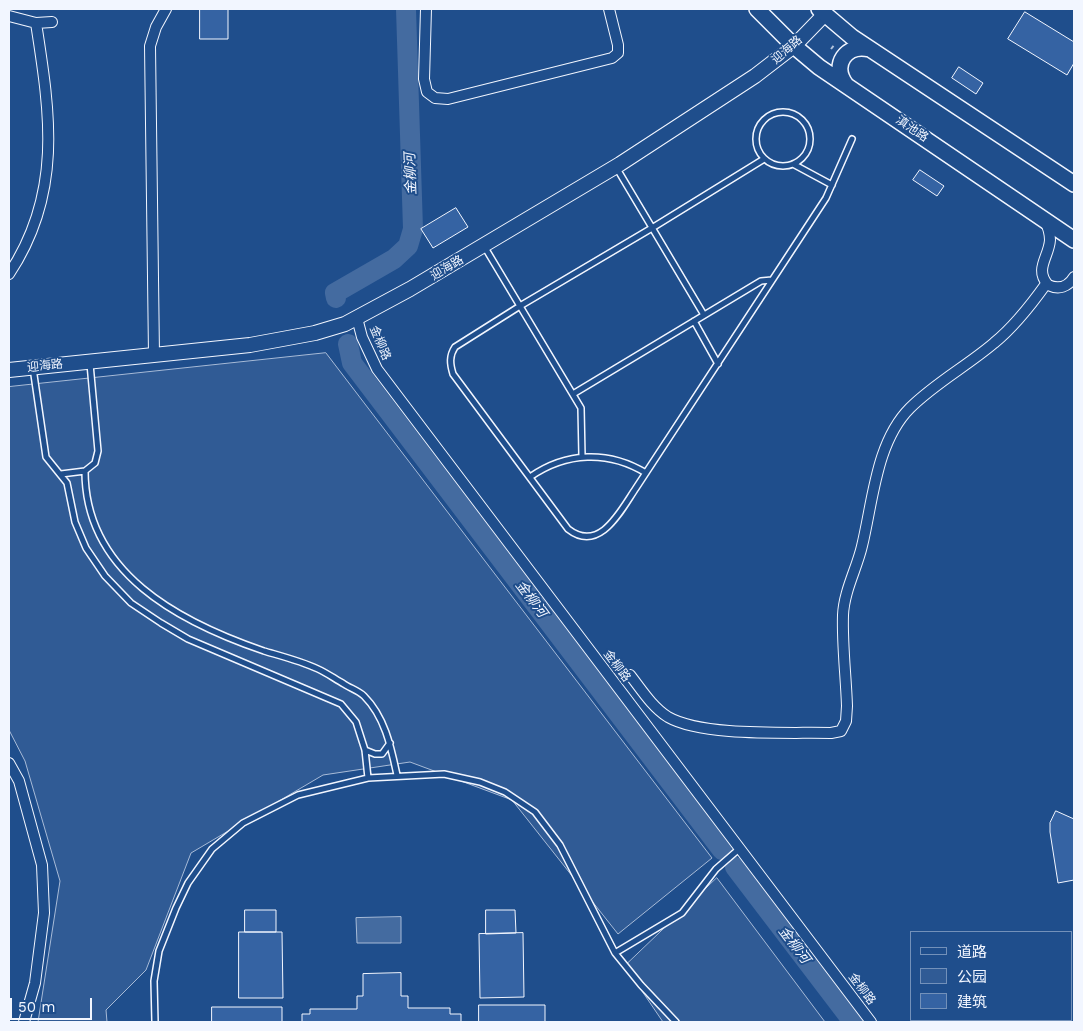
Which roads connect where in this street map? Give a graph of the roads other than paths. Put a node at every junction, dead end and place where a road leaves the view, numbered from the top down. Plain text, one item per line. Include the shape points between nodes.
1 (166, 9) edge
2 (426, 9) edge
3 (609, 9) edge
4 (757, 9) edge
5 (825, 11) edge
6 (9, 16) edge
7 (52, 22) dead end
8 (36, 23) junction
9 (794, 46) junction
10 (870, 49) junction
11 (847, 85) junction
12 (852, 139) dead end
13 (764, 158) junction
14 (793, 164) junction
15 (615, 167) junction
16 (1074, 184) edge
17 (832, 185) junction
18 (1045, 219) junction
19 (652, 228) junction
20 (1074, 240) edge
21 (484, 246) junction
22 (9, 274) edge
23 (1074, 277) edge
24 (772, 280) junction
25 (1046, 284) junction
26 (520, 306) junction
27 (704, 315) junction
28 (357, 318) junction
29 (694, 321) junction
30 (154, 355) junction
31 (90, 361) junction
32 (718, 364) junction
33 (33, 367) junction
34 (9, 370) edge
35 (573, 394) junction
36 (582, 456) junction
37 (84, 471) junction
38 (646, 473) junction
39 (61, 474) junction
40 (530, 477) junction
41 (630, 674) dead end
42 (390, 743) junction
43 (365, 750) junction
44 (9, 763) edge
45 (397, 775) junction
46 (368, 778) junction
47 (739, 849) junction
48 (615, 953) junction
49 (24, 1022) edge
50 (155, 1022) edge
51 (676, 1022) edge
52 (871, 1022) edge

1 - 30 street via 150,46
2 - 3 street via 424,79 427,92 435,98 448,99 612,58 618,53 618,45
4 - 9 main road, 滇池路
5 - 9 street, 迎海路
5 - 10 main road
6 - 8 street
7 - 8 street
8 - 22 street via 46,91 47,173 39,211 21,255
9 - 11 main road, 滇池路
9 - 15 street, 迎海路 via 755,76
10 - 11 main road via 852,49 843,57 840,75
10 - 16 main road
11 - 18 main road, 滇池路
12 - 17 lane
13 - 14 lane via 774,165
13 - 14 lane via 756,147 758,128 772,114 785,112 802,121 810,138 807,151
13 - 19 lane
14 - 17 lane
15 - 19 lane
15 - 21 street, 迎海路
17 - 24 lane
18 - 20 main road, 滇池路
18 - 25 street via 1050,238 1042,268
19 - 26 lane
19 - 27 lane
21 - 26 lane
21 - 28 street, 迎海路
23 - 25 street via 1063,287 1053,288
24 - 27 lane via 761,281
24 - 32 lane
25 - 41 street via 1015,324 909,409 888,441 843,614 847,706 845,726 841,731 726,731 683,724 656,708
26 - 35 lane
26 - 40 lane via 455,347 450,365
27 - 29 lane
28 - 30 street, 迎海路 via 315,334 250,346
28 - 47 street, 金柳路 via 362,338 377,369
29 - 32 lane
29 - 35 lane
30 - 31 street, 迎海路
31 - 33 street, 迎海路
31 - 37 lane via 98,451 96,463
32 - 38 lane
33 - 34 street, 迎海路
33 - 39 lane via 46,457
35 - 36 lane via 581,408
36 - 38 lane via 616,459
36 - 40 lane via 549,465
37 - 39 lane
37 - 42 lane via 84,490 101,540 118,565 141,589 196,623 243,644 316,668 362,694 378,713
38 - 40 lane via 605,530 586,538 568,529
39 - 43 lane via 67,483 75,522 86,548 105,576 131,603 188,639 341,704 356,722
42 - 43 lane via 382,754
42 - 45 lane
43 - 46 lane
44 - 49 street via 19,781 42,864 44,913 35,983
45 - 46 lane
45 - 48 lane via 444,774 480,782 505,792 535,812 560,845
46 - 50 lane via 298,795 243,823 212,849 188,883 159,951 154,982
47 - 48 lane via 716,869 682,913
47 - 52 street, 金柳路
48 - 51 lane

